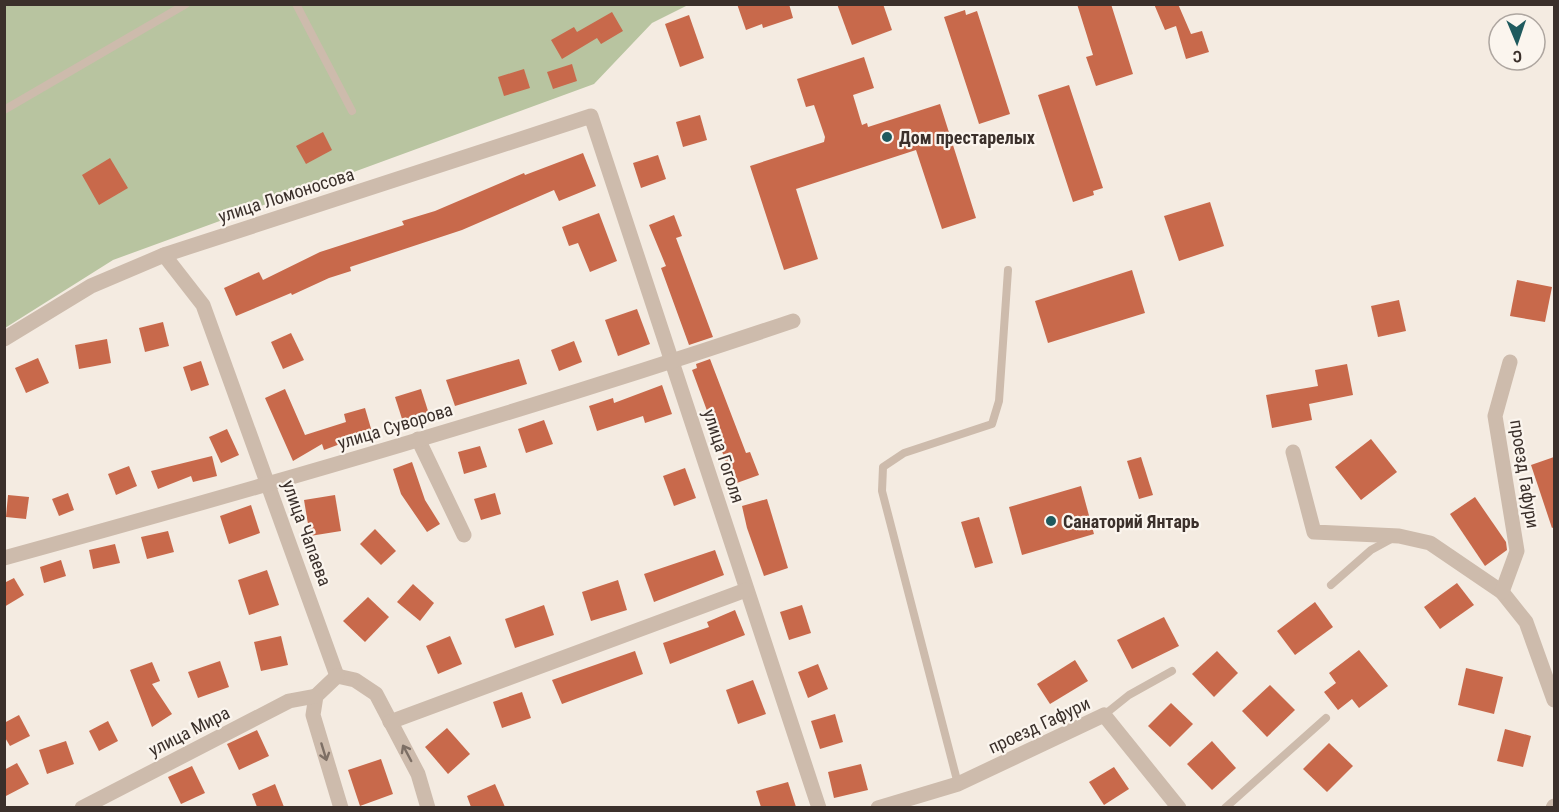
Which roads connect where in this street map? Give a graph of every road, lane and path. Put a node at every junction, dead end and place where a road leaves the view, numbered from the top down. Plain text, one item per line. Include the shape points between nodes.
1 (186, 4) edge
2 (296, 4) edge
3 (4, 110) edge
4 (352, 111) dead end
5 (591, 116) joint
6 (164, 255) junction
7 (1008, 270) dead end
8 (793, 321) dead end
9 (4, 339) edge
10 (674, 361) junction
11 (1510, 362) dead end
12 (418, 440) junction
13 (1293, 452) dead end
14 (269, 485) junction
15 (464, 535) dead end
16 (1399, 536) junction
17 (4, 558) edge
18 (1331, 585) dead end
19 (746, 590) junction
20 (1502, 592) junction
21 (1172, 671) dead end
22 (337, 676) junction
23 (316, 696) junction
24 (1554, 700) edge
25 (1104, 715) junction
26 (1326, 718) dead end
27 (390, 722) junction
28 (958, 784) junction
29 (82, 807) edge
30 (341, 807) edge
31 (428, 807) edge
32 (819, 807) edge
33 (878, 807) edge
34 (1179, 807) edge
35 (1225, 807) edge

1 - 3 lane
2 - 4 lane
5 - 6 street, улица Ломоносова
5 - 10 street, улица Гоголя
6 - 9 street, улица Ломоносова via 91,286
6 - 14 street, улица Чапаева via 204,305
7 - 28 lane via 999,401 992,424 904,453 883,467 882,491
8 - 10 street, улица Суворова
10 - 12 street, улица Суворова
10 - 19 street, улица Гоголя
11 - 20 street, проезд Гафури via 1495,416 1517,551
12 - 14 street, улица Суворова
12 - 15 street
13 - 16 street via 1314,532
14 - 17 street, улица Суворова
14 - 22 street, улица Чапаева
16 - 18 lane via 1371,550
16 - 20 street via 1430,543
19 - 27 street
19 - 32 street, улица Гоголя
20 - 24 street via 1526,622
21 - 25 lane
22 - 23 street
22 - 27 street via 355,680 376,694
23 - 29 street, улица Мира via 289,701
23 -> 30 street via 313,715
25 - 28 street, проезд Гафури
25 - 34 street, проезд Гафури
26 - 35 lane
31 -> 27 street via 418,774
28 - 33 street, проезд Гафури

